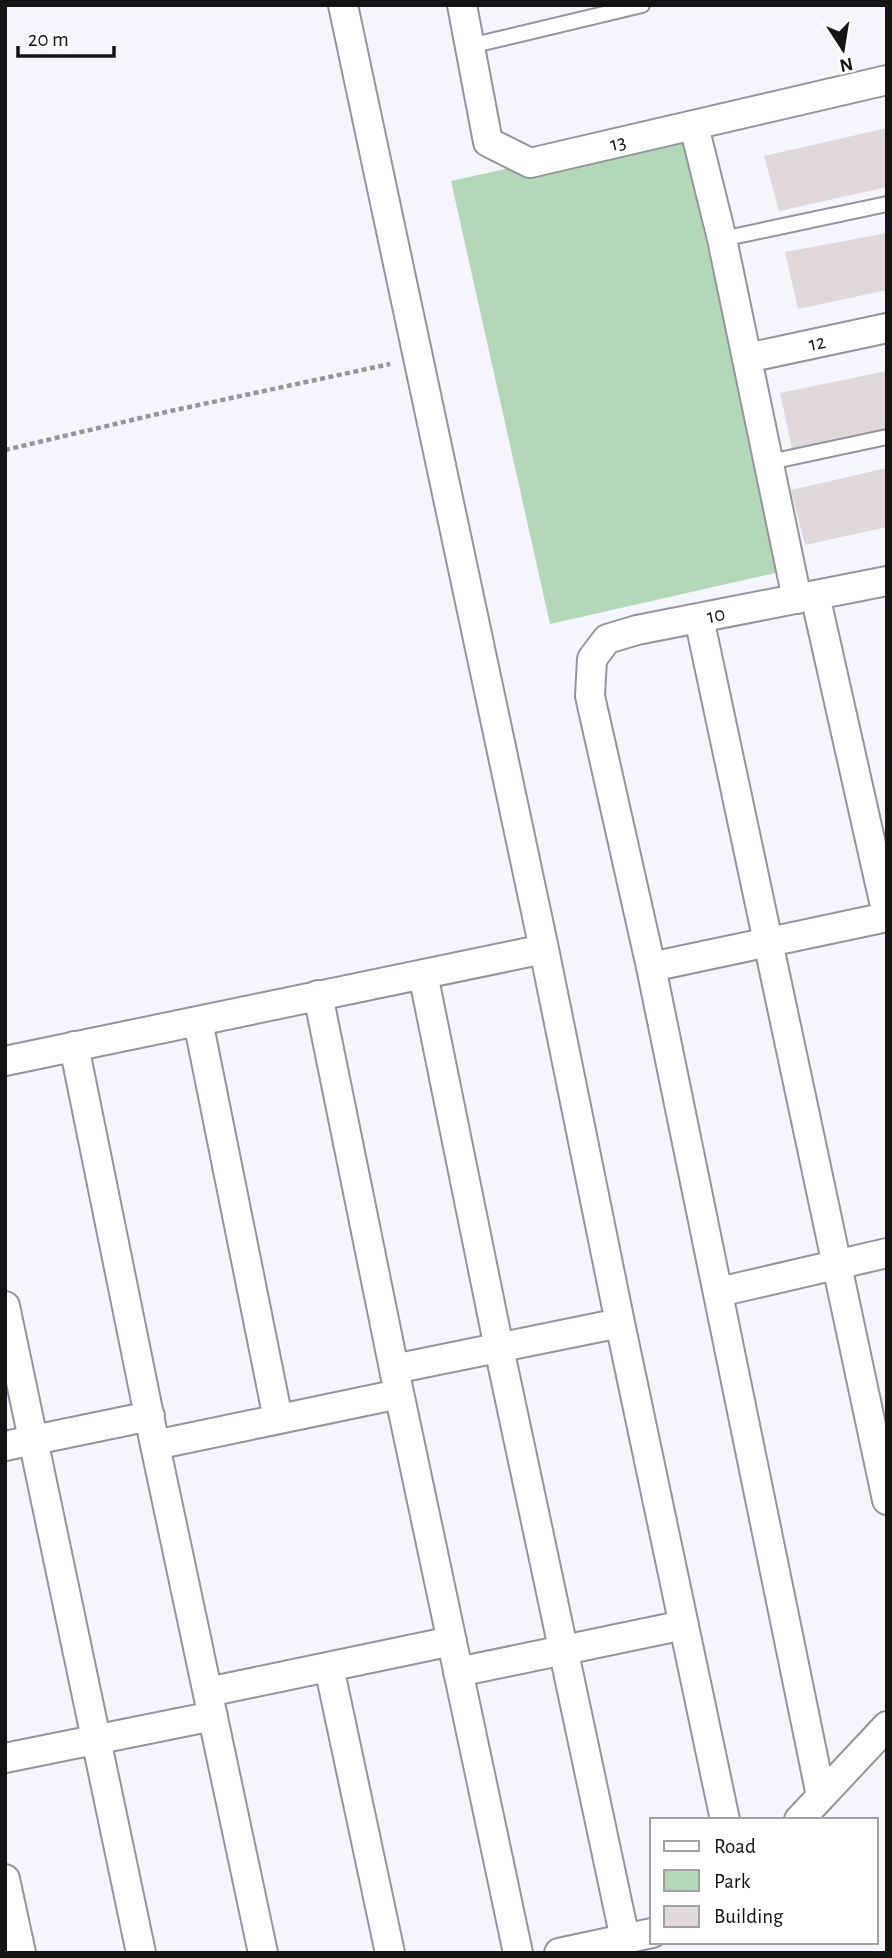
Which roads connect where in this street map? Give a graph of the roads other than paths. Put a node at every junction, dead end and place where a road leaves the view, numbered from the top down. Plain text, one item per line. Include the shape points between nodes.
1 (343, 5) edge
2 (462, 5) edge
3 (642, 5) edge
4 (470, 46) junction
5 (887, 80) edge
6 (694, 126) junction
7 (887, 204) edge
8 (722, 239) junction
9 (887, 328) edge
10 (747, 358) junction
11 (887, 437) edge
12 (770, 462) junction
13 (887, 580) edge
14 (806, 597) junction
15 (699, 618) junction
16 (887, 916) edge
17 (768, 941) junction
18 (544, 949) junction
19 (651, 967) junction
20 (424, 974) junction
21 (318, 995) junction
22 (198, 1021) junction
23 (74, 1046) junction
24 (5, 1061) edge
25 (887, 1253) edge
26 (836, 1264) junction
27 (719, 1292) junction
28 (5, 1306) edge
29 (620, 1323) junction
30 (499, 1348) junction
31 (397, 1382) junction
32 (149, 1416) junction
33 (278, 1419) junction
34 (19, 1443) edge
35 (155, 1445) junction
36 (887, 1500) edge
37 (684, 1625) junction
38 (452, 1641) junction
39 (563, 1650) junction
40 (330, 1667) junction
41 (458, 1672) junction
42 (210, 1704) junction
43 (887, 1726) edge
44 (96, 1739) junction
45 (5, 1758) edge
46 (821, 1796) junction
47 (725, 1818) edge
48 (801, 1818) edge
49 (5, 1879) edge
50 (650, 1933) edge
51 (625, 1939) junction
52 (21, 1953) edge
53 (141, 1953) edge
54 (263, 1953) edge
55 (390, 1953) edge
56 (518, 1953) edge
57 (559, 1953) edge

1 - 18 street
2 - 4 street, 13
3 - 4 lane
4 - 6 street, 13 via 488,142 530,163
5 - 6 street, 13
6 - 8 street
7 - 8 lane
8 - 10 street
9 - 10 street, 12
10 - 12 street
11 - 12 lane
12 - 14 street
13 - 14 street, 10
14 - 15 street, 10
14 - 16 street
15 - 17 street
15 - 19 street, 10 via 607,639 592,659 590,696
16 - 17 street
17 - 19 street
17 - 26 street
18 - 20 street
18 - 29 street
19 - 27 street, 10
20 - 21 street
20 - 30 street
21 - 22 street
21 - 31 street
22 - 23 street
22 - 33 street
23 - 24 street
23 - 32 street
25 - 26 street
26 - 27 street
26 - 36 street
27 - 46 street, 10
28 - 34 street
29 - 30 street
29 - 37 street
30 - 31 street
30 - 39 street
31 - 33 street
31 - 38 street
32 - 34 street
32 - 35 street
33 - 35 street
34 - 44 street
35 - 42 street
37 - 39 street
37 - 47 street
38 - 40 street
38 - 41 street
39 - 41 street
39 - 51 street
40 - 42 street
40 - 55 street
41 - 56 street
42 - 44 street
42 - 54 street
43 - 46 street
44 - 45 street
44 - 53 street
46 - 48 street
49 - 52 street
50 - 51 street
51 - 57 street

